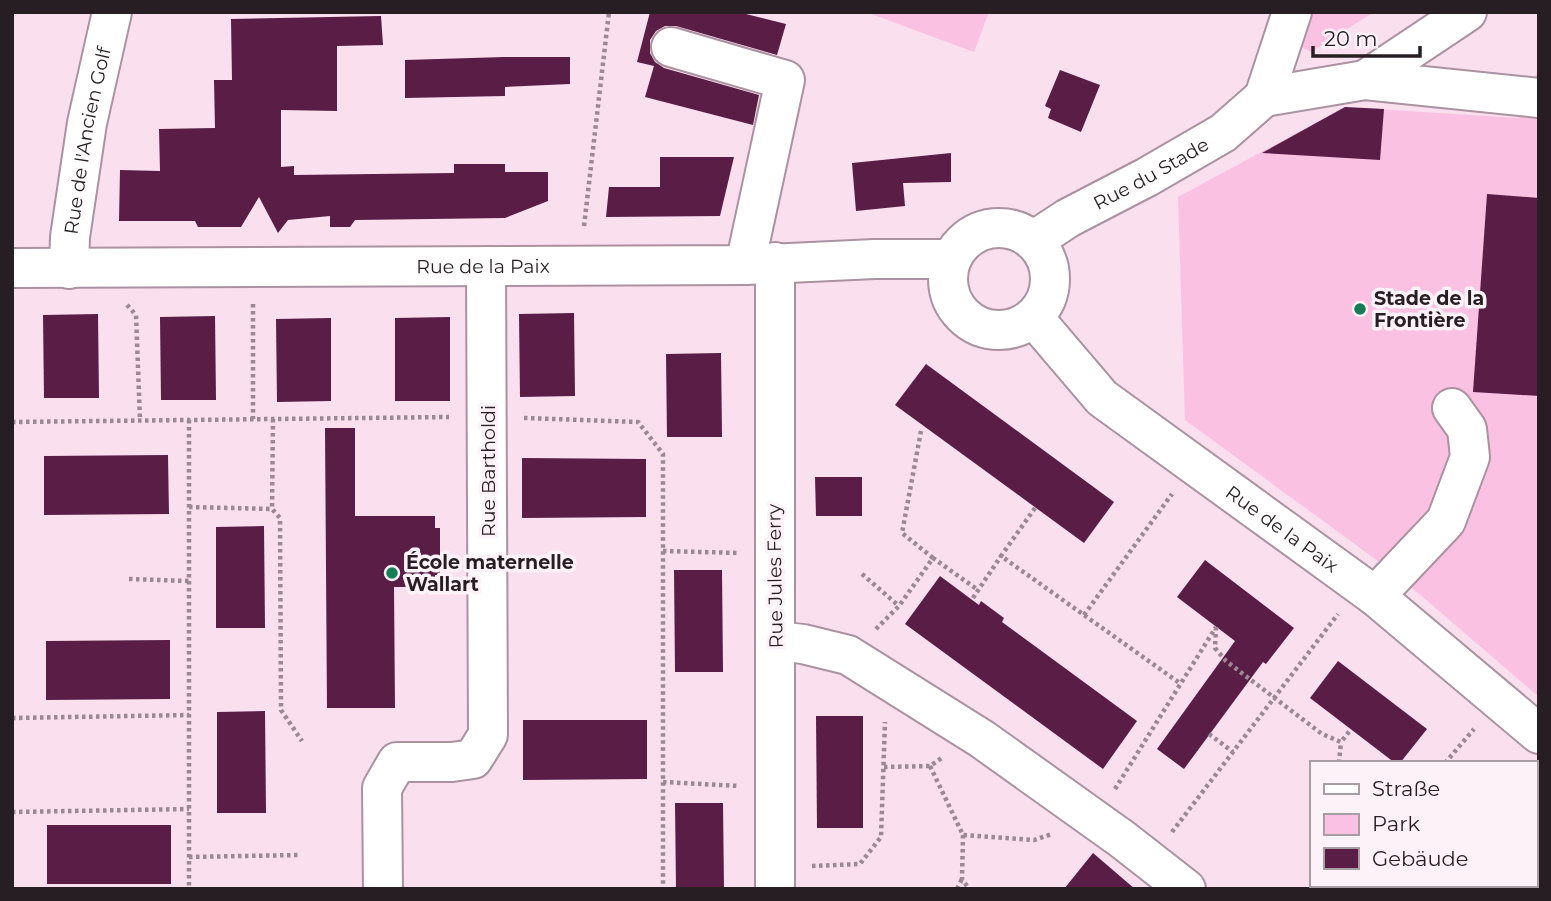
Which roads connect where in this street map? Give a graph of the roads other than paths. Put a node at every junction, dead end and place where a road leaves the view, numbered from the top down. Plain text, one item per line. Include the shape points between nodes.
1 (113, 12) edge
2 (1292, 12) edge
3 (1467, 12) edge
4 (671, 47) dead end
5 (1365, 80) junction
6 (1264, 97) junction
7 (1539, 98) edge
8 (1033, 241) junction
9 (952, 259) junction
10 (760, 264) junction
11 (486, 266) junction
12 (12, 268) edge
13 (69, 269) junction
14 (1033, 317) junction
15 (1452, 408) dead end
16 (1367, 591) junction
17 (776, 641) junction
18 (1539, 734) edge
19 (775, 878) edge
20 (383, 889) edge
21 (1186, 889) edge

1 - 13 street, Rue de l'Ancien Golf via 87,123
2 - 6 street
3 - 5 street
4 - 10 street, Rue Jules Ferry via 785,80
5 - 6 street
5 - 7 street
6 - 8 street, Rue du Stade via 1223,133
8 - 9 street via 1019,232 987,229 960,245
8 - 14 street via 1044,254 1049,288
9 - 10 street, Rue de la Paix
9 - 14 street via 949,293 969,321 1002,330 1019,327
10 - 11 street, Rue de la Paix
10 - 17 street, Rue Jules Ferry
11 - 13 street, Rue de la Paix
11 - 20 street, Rue Bartholdi via 488,735 473,759 397,762 382,788
12 - 13 street, Rue de la Paix
14 - 16 street, Rue de la Paix via 1102,398
15 - 16 street via 1467,429 1471,457 1446,521
16 - 18 street, Rue de la Paix
17 - 19 street, Rue Jules Ferry
17 - 21 street via 848,655 975,735

